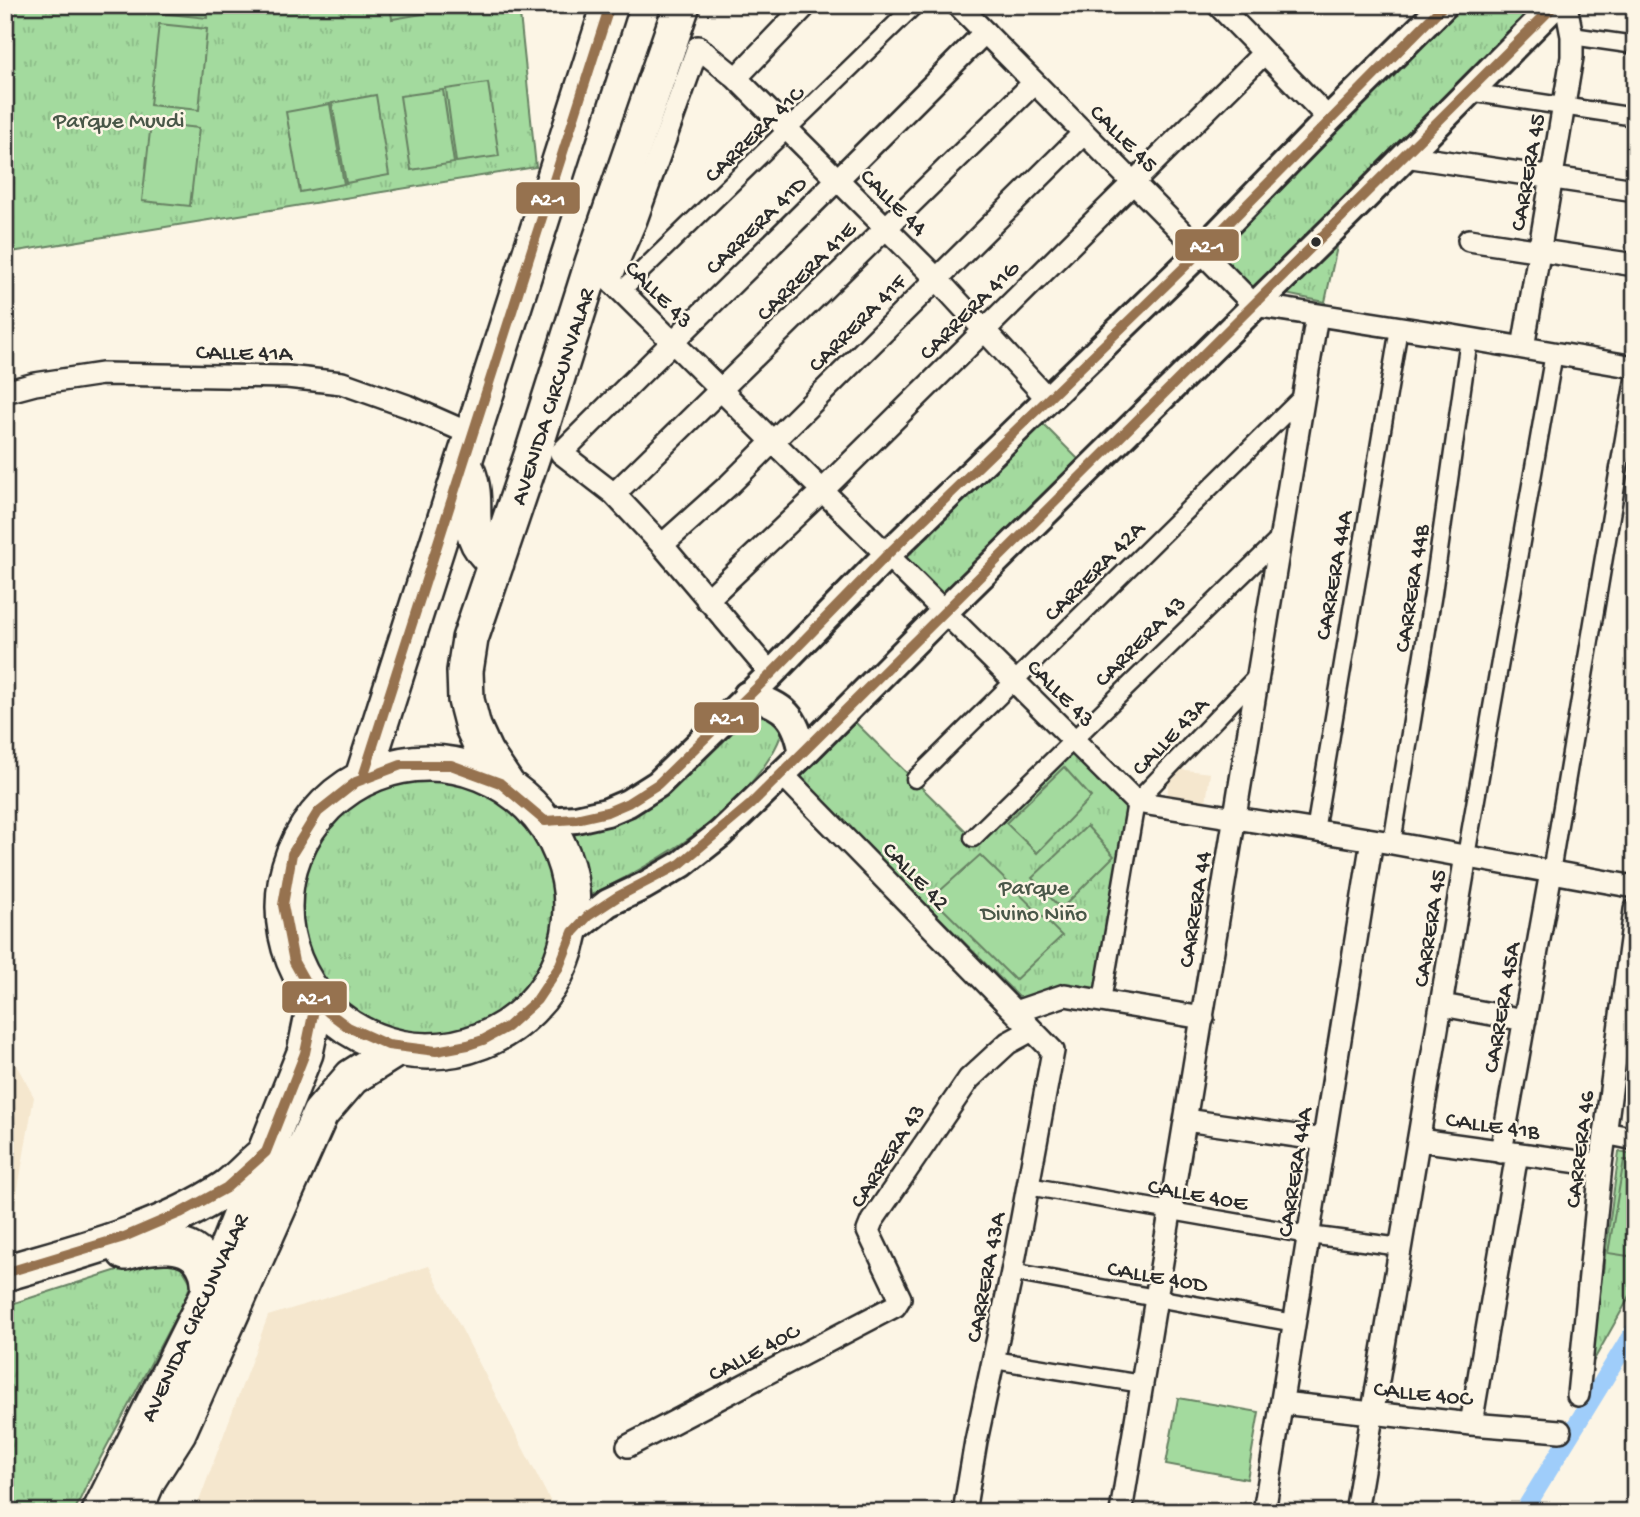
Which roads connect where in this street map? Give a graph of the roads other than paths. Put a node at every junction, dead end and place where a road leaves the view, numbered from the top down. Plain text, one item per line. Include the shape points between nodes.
1 (610, 5) edge
2 (682, 5) edge
3 (806, 5) edge
4 (915, 5) edge
5 (958, 5) edge
6 (1218, 5) edge
7 (1444, 5) edge
8 (1555, 5) edge
9 (1566, 5) edge
10 (985, 32) junction
11 (1573, 36) junction
12 (1635, 45) edge
13 (1264, 53) junction
14 (736, 79) junction
15 (1034, 83) junction
16 (1469, 92) junction
17 (1564, 106) junction
18 (1635, 117) edge
19 (1329, 119) junction
20 (788, 131) junction
21 (1084, 133) junction
22 (1405, 156) junction
23 (1552, 178) junction
24 (838, 181) junction
25 (1133, 182) junction
26 (1635, 190) edge
27 (885, 228) junction
28 (1469, 240) dead end
29 (1540, 250) junction
30 (1200, 251) junction
31 (1635, 265) edge
32 (608, 278) junction
33 (936, 278) junction
34 (1254, 306) junction
35 (1317, 315) junction
36 (1399, 328) junction
37 (984, 331) junction
38 (1469, 340) junction
39 (672, 342) junction
40 (1523, 348) junction
41 (1554, 353) junction
42 (1635, 367) edge
43 (1635, 373) edge
44 (721, 390) junction
45 (5, 391) edge
46 (1304, 395) junction
47 (1048, 399) junction
48 (773, 442) junction
49 (468, 450) junction
50 (547, 454) junction
51 (822, 491) junction
52 (614, 494) junction
53 (1280, 538) junction
54 (662, 545) junction
55 (887, 555) junction
56 (496, 563) junction
57 (707, 600) junction
58 (944, 612) junction
59 (771, 674) junction
60 (1258, 675) junction
61 (1013, 681) junction
62 (747, 695) junction
63 (1074, 741) junction
64 (803, 754) junction
65 (782, 774) junction
66 (363, 777) junction
67 (915, 779) dead end
68 (506, 784) junction
69 (1136, 803) junction
70 (1233, 818) junction
71 (545, 821) junction
72 (1315, 831) junction
73 (973, 838) dead end
74 (1382, 841) junction
75 (1466, 856) junction
76 (1551, 872) junction
77 (1635, 887) edge
78 (1635, 910) edge
79 (570, 933) junction
80 (1632, 953) edge
81 (316, 1000) junction
82 (1102, 1001) junction
83 (1442, 1005) junction
84 (1015, 1012) junction
85 (1203, 1018) junction
86 (1525, 1020) junction
87 (1032, 1030) junction
88 (1626, 1037) edge
89 (398, 1048) junction
90 (1053, 1051) joint
91 (1186, 1120) junction
92 (1605, 1133) junction
93 (1635, 1139) edge
94 (1324, 1140) junction
95 (1419, 1140) junction
96 (266, 1152) junction
97 (1509, 1153) junction
98 (1601, 1165) junction
99 (1028, 1185) junction
100 (1171, 1212) junction
101 (1309, 1235) junction
102 (1401, 1247) junction
103 (1012, 1272) junction
104 (5, 1273) edge
105 (5, 1291) edge
106 (210, 1291) junction
107 (900, 1298) joint
108 (1157, 1298) junction
109 (1295, 1323) junction
110 (994, 1360) junction
111 (1142, 1384) junction
112 (1578, 1395) dead end
113 (1282, 1403) junction
114 (1373, 1413) junction
115 (1471, 1424) junction
116 (1560, 1431) dead end
117 (178, 1432) junction
118 (628, 1446) dead end
119 (100, 1512) edge
120 (134, 1512) edge
121 (157, 1512) edge
122 (964, 1512) edge
123 (1121, 1512) edge
124 (1264, 1512) edge
125 (1356, 1512) edge

1 - 49 highway
2 - 32 highway, AVENIDA CIRCUNVALAR
3 - 14 street
4 - 20 street, CARRERA 41C
5 - 10 street, CALLE 45
6 - 13 street
7 - 19 street
8 - 16 street
9 - 11 street, CARRERA 45
10 - 15 street, CALLE 45
10 - 24 street, CARRERA 41D
11 - 12 street
11 - 17 street, CARRERA 45
13 - 19 street
13 - 25 street, CARRERA 41G
14 - 20 street, CALLE 44
14 - 32 street, CALLE 44 via 698,47 636,220
15 - 21 street, CALLE 45
15 - 27 street, CARRERA 41E
16 - 17 street
16 - 22 street
17 - 18 street
17 - 23 street, CARRERA 45
19 - 30 street
20 - 24 street, CALLE 44
20 - 32 street, CARRERA 41C
21 - 25 street, CALLE 45
21 - 33 street, CARRERA 41F
22 - 23 street
22 - 34 street
23 - 26 street
23 - 29 street, CARRERA 45
24 - 27 street, CALLE 44
24 - 39 street, CARRERA 41D
25 - 30 street, CALLE 45
25 - 37 street, CARRERA 41G
27 - 33 street, CALLE 44
27 - 44 street, CARRERA 41E
28 - 29 street
29 - 31 street
29 - 40 street, CARRERA 45
30 - 34 street, CALLE 45
30 - 47 street
32 - 39 street, CALLE 43
32 - 50 highway, AVENIDA CIRCUNVALAR
33 - 37 street, CALLE 44
33 - 48 street, CARRERA 41F
34 - 35 street
34 - 58 street
35 - 36 street
35 - 46 street, CARRERA 44
36 - 38 street
36 - 72 street, CARRERA 44A
37 - 47 street, CALLE 44
37 - 51 street, CARRERA 41G
38 - 40 street
38 - 74 street, CARRERA 44B via 1433,593
39 - 44 street, CALLE 43
39 - 50 street, CARRERA 41D
40 - 41 street
41 - 42 street
41 - 75 street, CARRERA 45
43 - 76 street
44 - 48 street, CALLE 43
44 - 52 street, CARRERA 41E
45 - 49 street, CALLE 41A via 102,374 287,377 342,383 407,406
46 - 53 street, CARRERA 44
46 - 61 street, CARRERA 42A
47 - 55 street
48 - 51 street, CALLE 43
48 - 54 street, CARRERA 41F
49 - 56 highway via 477,543
49 - 66 highway
50 - 52 street
50 - 56 highway, AVENIDA CIRCUNVALAR
51 - 55 street, CALLE 43
51 - 57 street, CARRERA 41G
52 - 54 street
53 - 60 street, CARRERA 44
53 - 63 street, CARRERA 43
54 - 57 street
55 - 58 street, CALLE 43
55 - 59 street
56 - 68 highway, AVENIDA CIRCUNVALAR via 470,639 466,700 485,753
57 - 59 street
58 - 61 street, CALLE 43
58 - 64 street
59 - 62 street
60 - 69 street, CALLE 43A
60 - 70 street, CARRERA 44
61 - 63 street, CALLE 43
61 - 67 street, CARRERA 42A
62 - 64 street via 769,700 787,713 799,732
62 - 71 street via 657,784 634,799 607,812
63 - 69 street, CALLE 43
63 - 73 street, CARRERA 43
64 - 65 street
65 - 79 street via 682,864 608,903
65 - 84 street, CALLE 42
66 - 68 highway via 421,762 479,771
66 - 81 highway via 313,818 285,877 282,910 287,942 298,973
68 - 71 highway
69 - 70 street
69 - 82 street, CALLE 43A
70 - 72 street
70 - 85 street, CARRERA 44
71 - 79 highway via 569,874
72 - 74 street
74 - 75 street
74 - 94 street, CARRERA 44A
75 - 76 street
75 - 83 street, CARRERA 45
76 - 77 street
76 - 86 street, CARRERA 45A
78 - 80 street, CARRERA 46
79 - 89 highway via 548,986 508,1026 455,1048
80 - 88 street, CARRERA 46
81 - 89 highway via 353,1031
81 - 96 highway, AVENIDA CIRCUNVALAR via 305,1053
82 - 84 street via 1065,995
82 - 85 street
83 - 86 street
83 - 95 street, CARRERA 45
84 - 87 street, CALLE 42
85 - 91 street, CARRERA 44
86 - 97 street, CARRERA 45A
87 - 90 street, CALLE 42
87 - 107 street, CARRERA 43 via 1008,1044 969,1079 872,1221 868,1231
88 - 92 street, CARRERA 46
89 - 117 highway, AVENIDA CIRCUNVALAR via 352,1077 320,1114
90 - 99 street, CARRERA 43A
91 - 94 street
91 - 100 street, CARRERA 44
92 - 93 street
92 - 98 street, CARRERA 46
94 - 101 street, CARRERA 44A
95 - 97 street, CALLE 41B
95 - 102 street, CARRERA 45
96 - 104 highway via 226,1188 180,1213 124,1237
96 - 106 highway, AVENIDA CIRCUNVALAR
97 - 98 street, CALLE 41B
97 - 115 street, CARRERA 45A
98 - 112 street, CARRERA 46
99 - 100 street, CALLE 40E
99 - 103 street, CARRERA 43A
100 - 101 street, CALLE 40E
100 - 108 street, CARRERA 44
101 - 102 street, CALLE 40E
101 - 109 street, CARRERA 44A
102 - 114 street, CARRERA 45
103 - 108 street, CALLE 40D
103 - 110 street, CARRERA 43A
105 - 106 highway via 148,1245 171,1244 194,1253 206,1268
106 - 119 highway, AVENIDA CIRCUNVALAR
107 - 118 street, CALLE 40C via 895,1306
108 - 109 street, CALLE 40D
108 - 111 street, CARRERA 44
109 - 113 street, CARRERA 44A
110 - 111 street
110 - 122 street, CARRERA 43A
111 - 123 street, CARRERA 44
113 - 114 street, CALLE 40C
113 - 124 street, CARRERA 44A
114 - 115 street, CALLE 40C
114 - 125 street, CARRERA 45
115 - 116 street, CALLE 40C
117 - 120 highway, AVENIDA CIRCUNVALAR via 148,1479
117 - 121 highway

